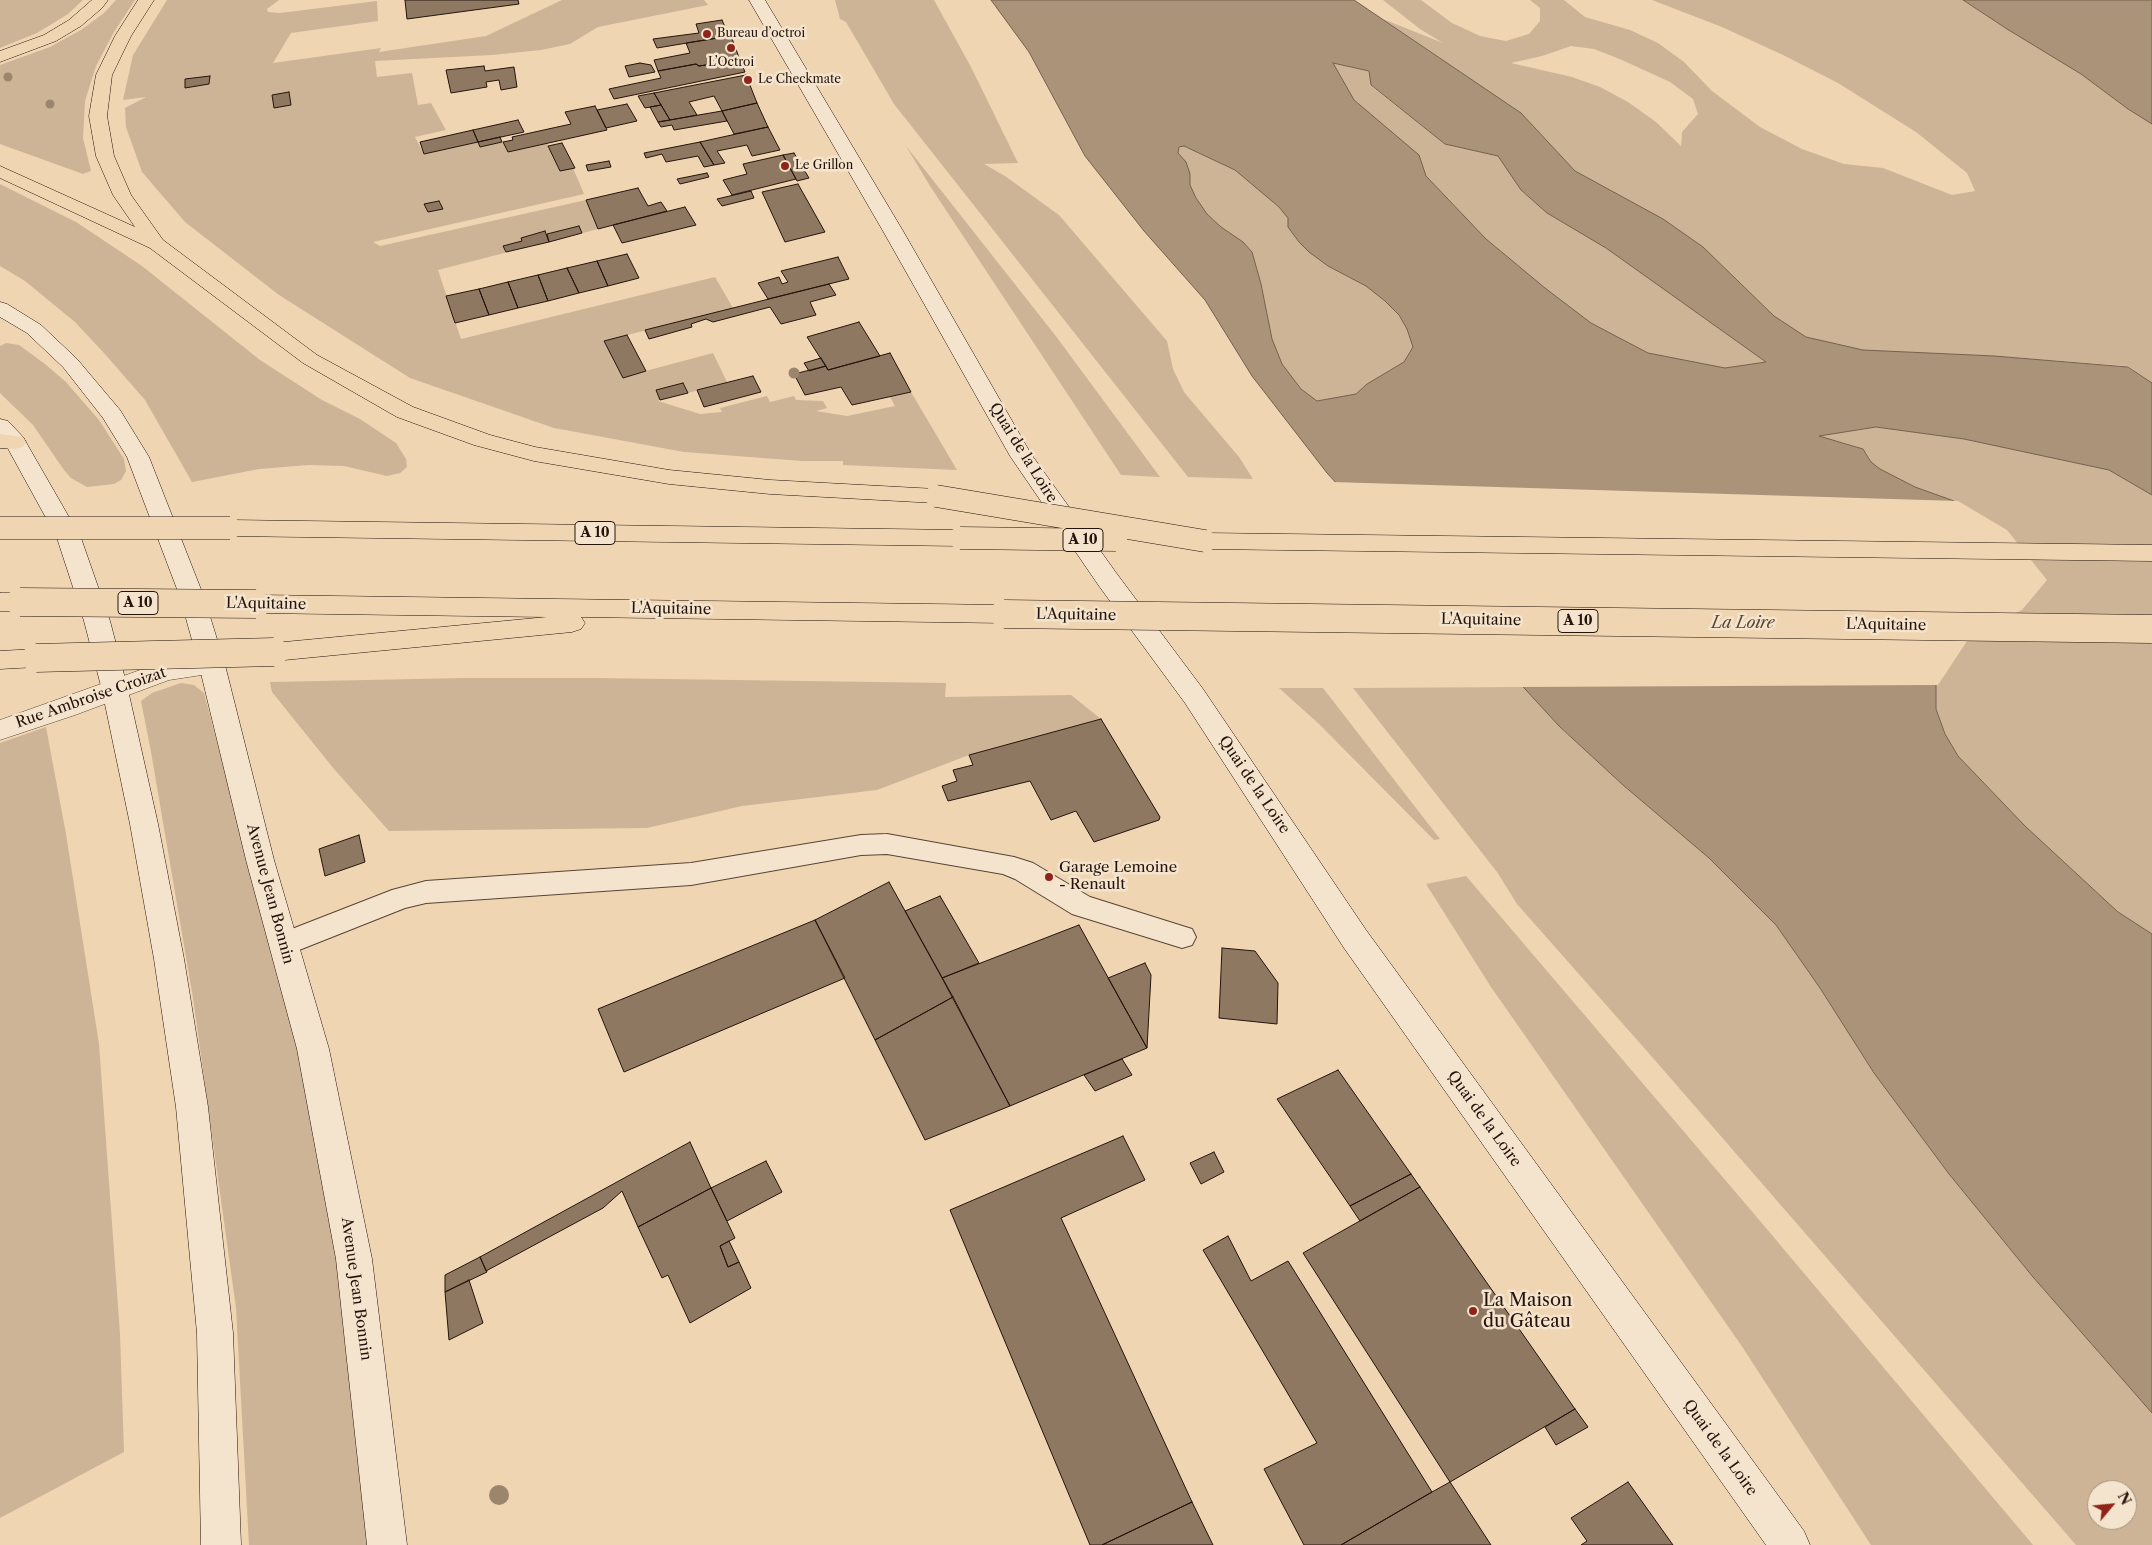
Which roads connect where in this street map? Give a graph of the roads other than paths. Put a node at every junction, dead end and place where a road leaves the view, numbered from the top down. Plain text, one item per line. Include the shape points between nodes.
1 (100, 0) edge
2 (146, 0) edge
3 (757, 0) edge
4 (0, 57) edge
5 (0, 171) edge
6 (157, 244) junction
7 (0, 308) edge
8 (5, 436) edge
9 (0, 528) edge
10 (1205, 541) junction
11 (2152, 553) edge
12 (10, 602) edge
13 (708, 610) junction
14 (2152, 629) edge
15 (0, 660) edge
16 (212, 665) junction
17 (115, 690) junction
18 (0, 730) edge
19 (1182, 937) dead end
20 (284, 944) junction
21 (221, 1545) edge
22 (386, 1545) edge
23 (1790, 1545) edge

1 - 4 main road via 75,23 50,38
2 - 6 main road via 104,75 98,116 105,156 122,195
3 - 23 street, Quai de la Loire via 1021,456 1194,696 1355,939
5 - 6 main road
6 - 10 main road, bridge via 310,359 405,412 482,440 534,454 669,476 770,487 936,496
7 - 16 street, Avenue Jean Bonnin via 34,329 70,363 112,415 132,448 151,487 192,597
8 - 17 street via 69,538 97,621
9 - 10 main road, A 10, bridge
10 - 11 main road, A 10
12 - 13 main road, L'Aquitaine / A 10, bridge
13 - 14 main road, L'Aquitaine / A 10, bridge
13 - 15 main road, bridge via 274,652
16 - 17 street, Rue Ambroise Croizat via 166,671
16 - 20 street, Avenue Jean Bonnin via 241,788
17 - 18 street, Rue Ambroise Croizat
17 - 21 street via 169,959 192,1107 215,1333
19 - 20 lane via 1082,906 1024,871 1005,864 887,844 861,844 691,874 426,892 400,898
20 - 22 street, Avenue Jean Bonnin via 314,1049 354,1259

